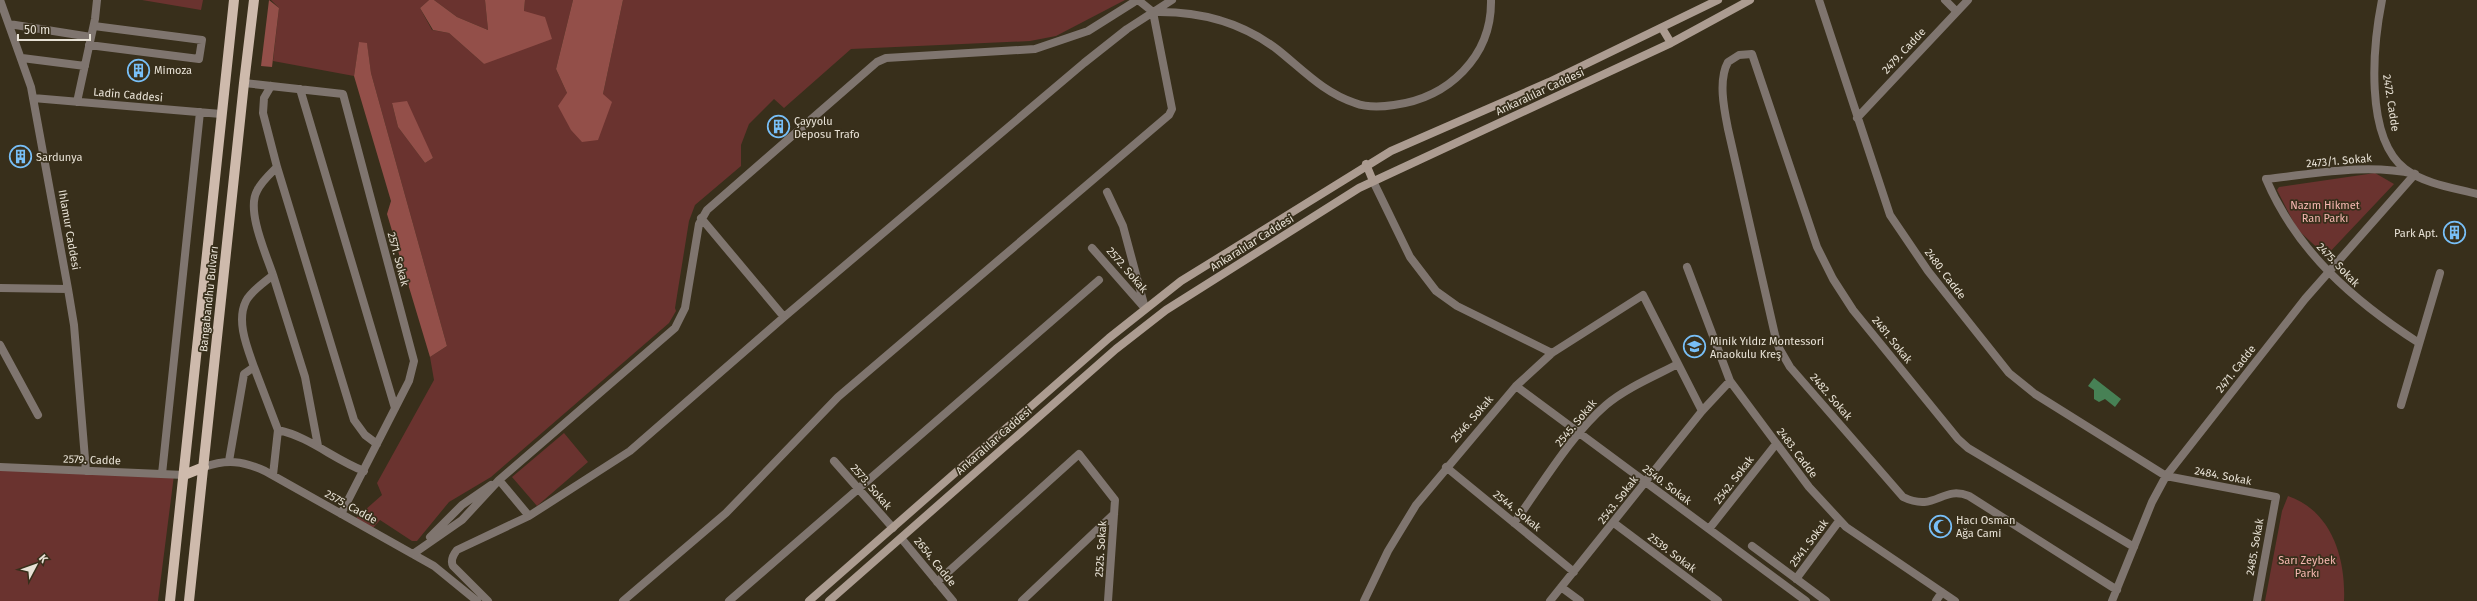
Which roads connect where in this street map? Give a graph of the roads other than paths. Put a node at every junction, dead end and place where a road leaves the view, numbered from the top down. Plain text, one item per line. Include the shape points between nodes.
1 (96, 0) edge
2 (234, 0) edge
3 (254, 0) edge
4 (1172, 0) edge
5 (1491, 0) edge
6 (1718, 0) edge
7 (1750, 0) edge
8 (1820, 0) edge
9 (1945, 0) edge
10 (1968, 0) edge
11 (2382, 0) edge
12 (0, 1) edge
13 (1956, 11) junction
14 (1153, 12) junction
15 (9, 24) junction
16 (94, 26) junction
17 (1662, 28) junction
18 (90, 41) junction
19 (1671, 43) junction
20 (1752, 54) joint
21 (22, 58) junction
22 (85, 66) junction
23 (244, 83) junction
24 (272, 86) junction
25 (300, 89) junction
26 (33, 98) junction
27 (77, 102) junction
28 (200, 112) junction
29 (221, 114) junction
30 (1857, 118) junction
31 (1366, 164) junction
32 (277, 167) junction
33 (2414, 174) junction
34 (2266, 178) joint
35 (1373, 181) junction
36 (1107, 192) dead end
37 (2477, 194) edge
38 (701, 218) junction
39 (1092, 248) dead end
40 (1687, 267) dead end
41 (2328, 272) junction
42 (2440, 273) dead end
43 (273, 275) junction
44 (1099, 280) dead end
45 (0, 288) edge
46 (68, 289) junction
47 (1145, 308) junction
48 (784, 316) junction
49 (2419, 343) junction
50 (0, 345) edge
51 (1552, 353) junction
52 (1678, 364) junction
53 (254, 367) junction
54 (1730, 381) junction
55 (1516, 386) junction
56 (2401, 404) dead end
57 (395, 408) junction
58 (1702, 411) junction
59 (38, 415) dead end
60 (278, 430) junction
61 (1580, 433) junction
62 (377, 444) junction
63 (1776, 444) junction
64 (318, 446) junction
65 (229, 461) junction
66 (834, 461) dead end
67 (0, 467) edge
68 (204, 467) junction
69 (1446, 467) junction
70 (364, 470) junction
71 (86, 471) junction
72 (162, 474) junction
73 (184, 475) junction
74 (273, 475) junction
75 (2166, 476) junction
76 (499, 480) junction
77 (1646, 482) junction
78 (858, 489) junction
79 (2276, 497) joint
80 (341, 514) junction
81 (1114, 514) junction
82 (529, 516) junction
83 (1840, 521) junction
84 (1514, 523) junction
85 (1614, 523) junction
86 (893, 528) junction
87 (1709, 529) junction
88 (901, 538) junction
89 (1752, 546) dead end
90 (2134, 547) junction
91 (413, 554) junction
92 (1574, 572) junction
93 (1796, 579) junction
94 (937, 582) junction
95 (1561, 587) junction
96 (2117, 590) junction
97 (1942, 592) junction
98 (1822, 600) edge
99 (170, 601) edge
100 (189, 601) edge
101 (477, 601) edge
102 (488, 601) edge
103 (623, 601) edge
104 (729, 601) edge
105 (810, 601) edge
106 (829, 601) edge
107 (953, 601) edge
108 (1022, 601) edge
109 (1108, 601) edge
110 (1364, 601) edge
111 (1550, 601) edge
112 (1580, 601) edge
113 (1718, 601) edge
114 (1806, 601) edge
115 (1936, 601) edge
116 (1955, 601) edge
117 (2112, 601) edge
118 (2257, 601) edge

1 - 16 street
2 - 29 main road, Bangabandhu Bulvarı
3 - 23 main road, Bangabandhu Bulvarı
4 - 14 street
5 - 14 street via 1486,35 1459,76 1421,100 1376,107 1355,103 1324,88 1266,41 1243,28 1223,20
6 - 17 main road, Ankaralılar Caddesi
7 - 19 main road, Ankaralılar Caddesi
8 - 30 street, 2480. Cadde
9 - 13 street
10 - 13 street, 2479. Cadde
11 - 33 street, 2472. Cadde via 2375,60 2379,112 2392,153
12 - 15 street, Ihlamur Caddesi
13 - 30 street, 2479. Cadde
14 - 38 street via 1138,0 1088,31 1035,50 886,58 877,62 719,199
14 - 48 street via 1084,63
14 - 103 street via 1172,110 1169,115 838,397 726,513
15 - 18 street
15 - 21 street, Ihlamur Caddesi
16 - 18 street
16 - 18 street via 202,40 199,59
17 - 19 main road
17 - 31 main road, Ankaralılar Caddesi via 1549,82 1405,143
18 - 22 street
19 - 35 main road, Ankaralılar Caddesi
20 - 90 street, 2481. Sokak via 1817,247 1833,279 1854,310 1968,448
20 - 96 street, 2482. Sokak via 1739,55 1728,62 1724,74 1724,105 1729,137 1775,335 1786,362 1903,497 1922,503 1950,493 1959,492 1969,496
21 - 22 street
21 - 26 street, Ihlamur Caddesi
22 - 27 street
23 - 24 street, 2571. Sokak
23 - 68 main road, Bangabandhu Bulvarı
24 - 25 street, 2571. Sokak
24 - 32 street via 266,94 263,113
25 - 57 street
25 - 57 street, 2571. Sokak via 343,94 414,361 412,375
26 - 27 street, Ladin Caddesi
26 - 46 street, Ihlamur Caddesi
27 - 28 street, Ladin Caddesi
28 - 29 street, Ladin Caddesi
28 - 72 street
29 - 73 main road, Bangabandhu Bulvarı
30 - 75 street, 2480. Cadde via 1890,215 1915,253 1996,359 2035,394
31 - 35 main road
31 - 47 main road, Ankaralılar Caddesi via 1181,281
32 - 43 street via 256,191 253,201 254,215
32 - 62 street via 354,420 365,435
33 - 34 street, 2473/1. Sokak via 2370,168
33 - 37 street, 2473/1. Sokak
33 - 41 street, 2471. Cadde
34 - 41 street, 2475. Sokak via 2296,234
35 - 51 street via 1410,257 1436,292 1457,306
35 - 88 main road, Ankaralılar Caddesi via 1148,323
36 - 47 street via 1123,226
38 - 48 street
38 - 76 street via 685,308 675,328
39 - 47 street, 2572. Sokak
40 - 54 street, 2483. Cadde
41 - 49 street, 2475. Sokak via 2363,304
41 - 75 street, 2471. Cadde
42 - 49 street
43 - 53 street via 247,299 244,308 243,330
43 - 64 street via 305,377
44 - 78 street
45 - 46 street
46 - 71 street, Ihlamur Caddesi via 74,325
47 - 86 main road, Ankaralılar Caddesi
48 - 82 street via 630,451
49 - 56 street
50 - 59 street
51 - 52 street, 2546. Sokak via 1643,295
51 - 55 street, 2546. Sokak
52 - 58 street
52 - 61 street, 2545. Sokak via 1614,399
53 - 60 street
53 - 65 street via 244,374
54 - 58 street, 2543. Sokak
54 - 63 street, 2483. Cadde
55 - 61 street, 2540. Sokak
55 - 69 street, 2546. Sokak
57 - 62 street, 2571. Sokak
58 - 77 street, 2543. Sokak
60 - 64 street via 296,435
60 - 74 street
61 - 77 street, 2540. Sokak
61 - 84 street, 2545. Sokak
62 - 70 street, 2571. Sokak
63 - 83 street, 2483. Cadde via 1809,487
63 - 87 street, 2542. Sokak
64 - 70 street via 339,460
65 - 68 street, 2575. Cadde
65 - 74 street, 2575. Cadde via 245,463
66 - 78 street, 2573. Sokak
67 - 71 street, 2579. Cadde
68 - 73 main road
68 - 100 main road, Bangabandhu Bulvarı
69 - 84 street, 2544. Sokak
69 - 110 street, 2546. Sokak via 1399,531 1377,570
70 - 80 street, 2571. Sokak
71 - 72 street, 2579. Cadde
72 - 73 street, 2579. Cadde
73 - 99 main road, Bangabandhu Bulvarı
74 - 80 street, 2575. Cadde
75 - 79 street, 2484. Sokak
75 - 90 street, 2471. Cadde via 2152,502
76 - 82 street
76 - 91 street via 462,505
77 - 85 street, 2543. Sokak
77 - 87 street, 2540. Sokak
78 - 86 street, 2573. Sokak
78 - 104 street
79 - 118 street, 2485. Sokak
80 - 91 street, 2575. Cadde
81 - 94 street, 2525. Sokak via 1115,500 1079,454
81 - 108 street
81 - 109 street, 2525. Sokak
82 - 102 street via 454,554 454,566
83 - 93 street, 2541. Sokak
83 - 97 street, 2483. Cadde
84 - 92 street, 2544. Sokak
85 - 92 street, 2543. Sokak
85 - 113 street, 2539. Sokak
86 - 88 main road
86 - 105 main road, Ankaralılar Caddesi
87 - 114 street, 2540. Sokak
88 - 94 street, 2654. Cadde
88 - 106 main road, Ankaralılar Caddesi
89 - 93 street
90 - 96 street, 2471. Cadde
91 - 101 street, 2575. Cadde via 442,572
92 - 95 street, 2543. Sokak
93 - 98 street
94 - 107 street, 2654. Cadde
95 - 111 street, 2543. Sokak
95 - 112 street
96 - 117 street, 2471. Cadde
97 - 115 street
97 - 116 street, 2483. Cadde

